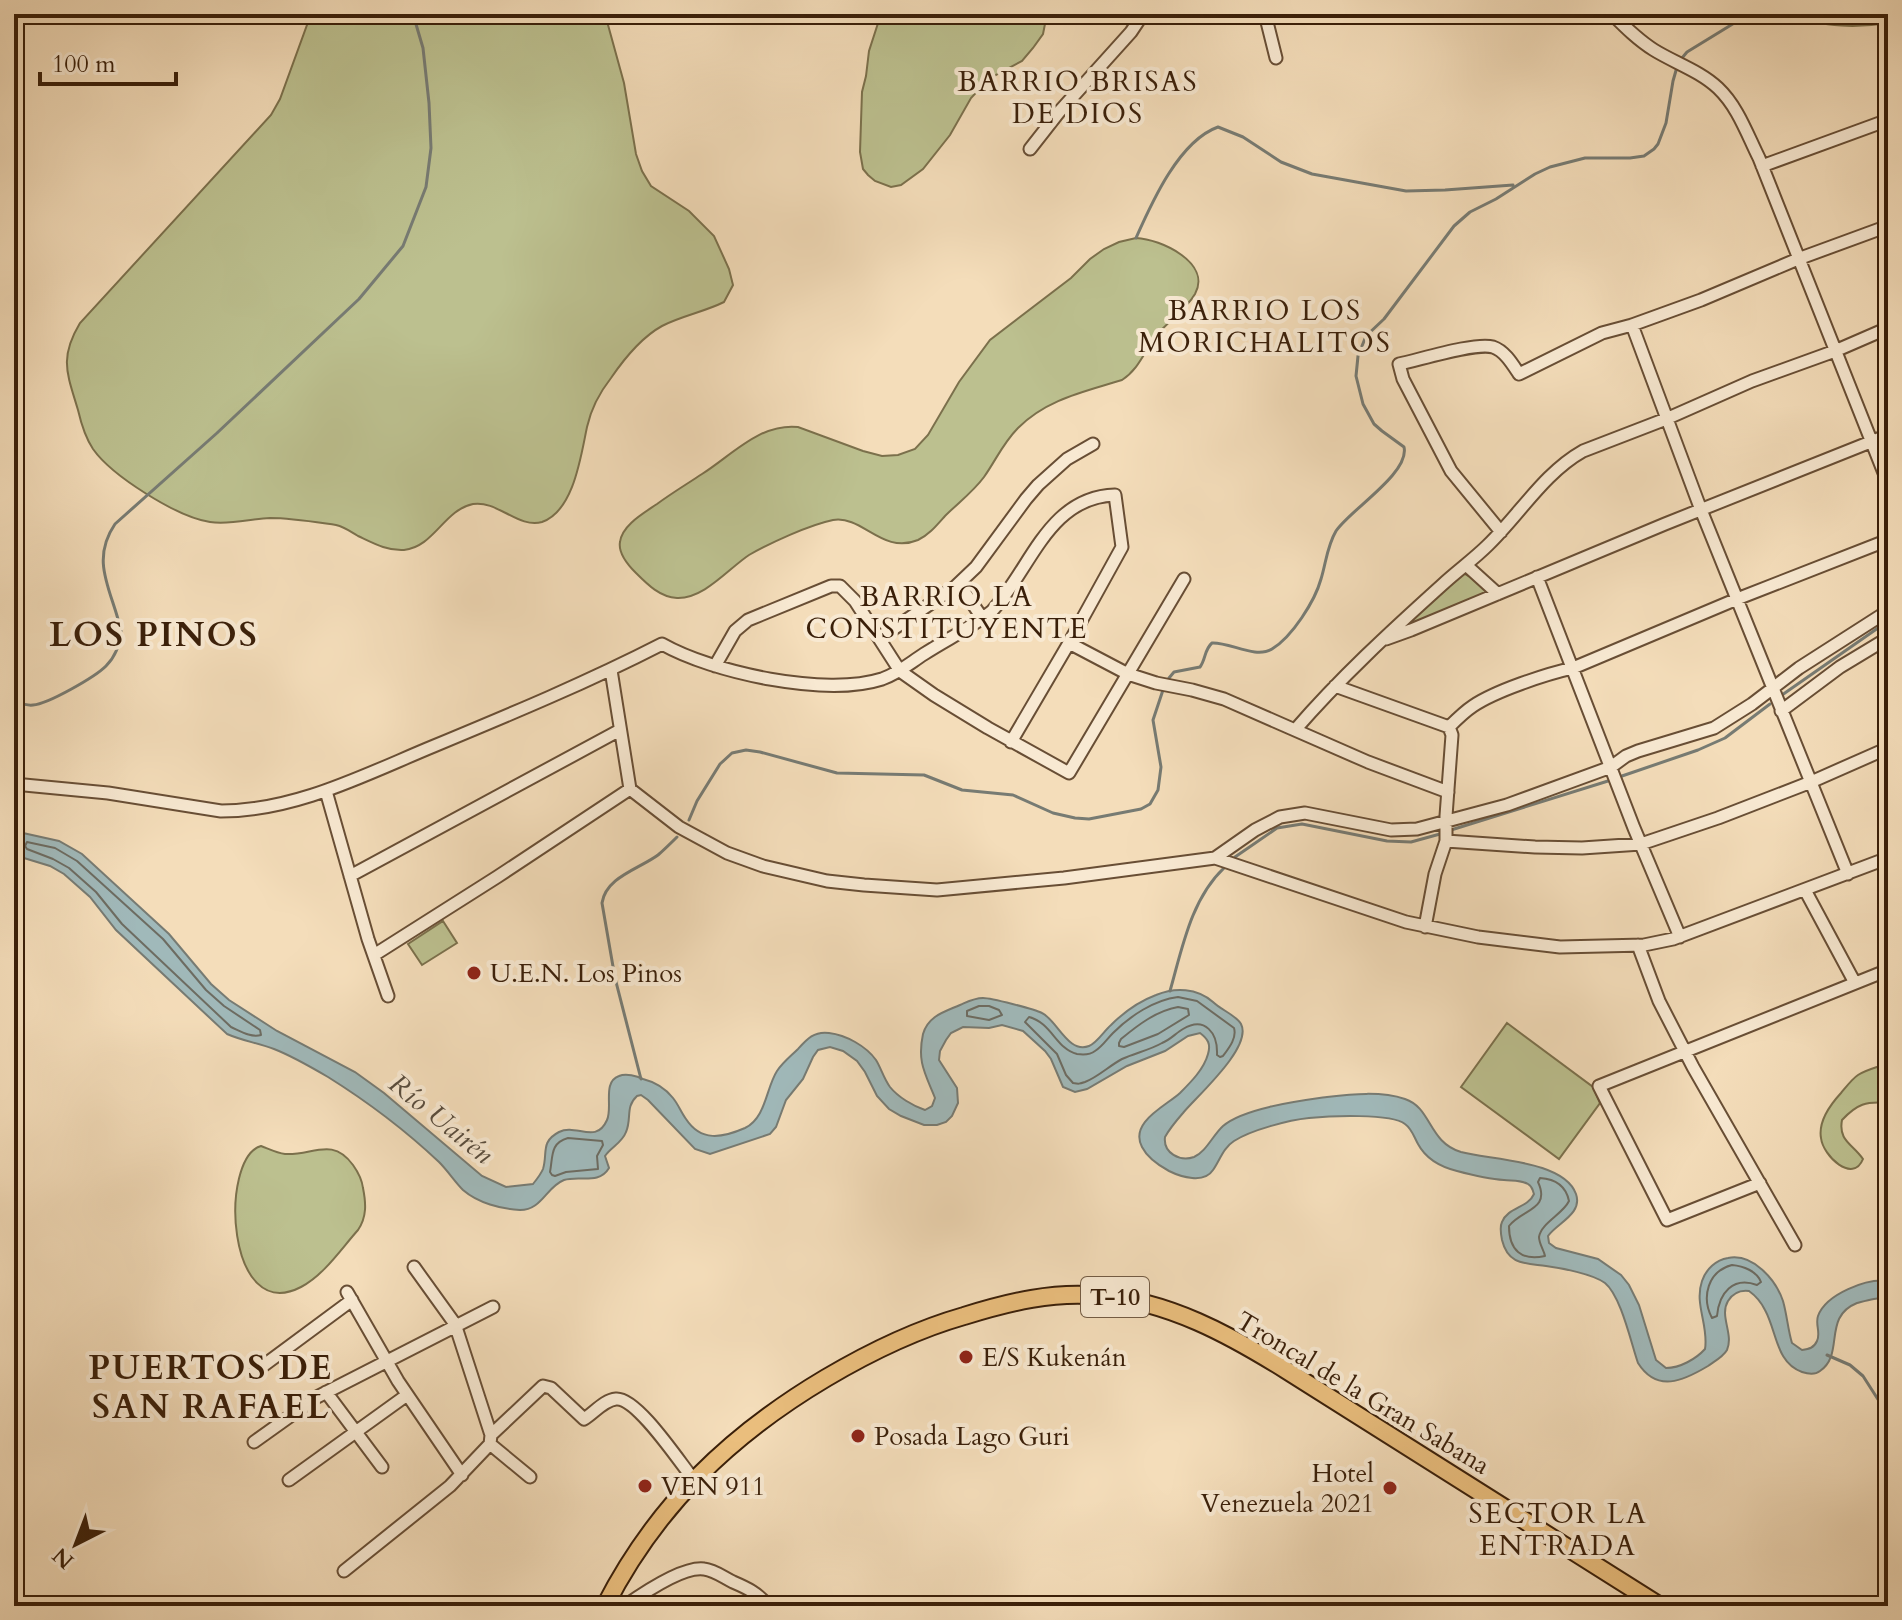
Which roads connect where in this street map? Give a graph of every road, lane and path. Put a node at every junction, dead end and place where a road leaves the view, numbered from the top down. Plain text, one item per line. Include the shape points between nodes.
1 (1143, 14) edge
2 (1265, 14) edge
3 (1612, 14) edge
4 (1276, 58) dead end
5 (1888, 120) edge
6 (1030, 149) dead end
7 (1762, 166) junction
8 (1888, 226) edge
9 (1798, 259) junction
10 (1632, 325) junction
11 (1888, 328) edge
12 (1835, 351) junction
13 (1666, 419) junction
14 (1888, 435) edge
15 (1872, 441) junction
16 (1093, 444) dead end
17 (1888, 483) edge
18 (1701, 510) junction
19 (1501, 532) junction
20 (1888, 540) edge
21 (1466, 565) junction
22 (1537, 577) junction
23 (1184, 579) dead end
24 (959, 584) junction
25 (1498, 594) junction
26 (1737, 599) junction
27 (1888, 611) edge
28 (983, 619) junction
29 (880, 638) junction
30 (1888, 638) edge
31 (1382, 640) junction
32 (1069, 643) junction
33 (715, 666) junction
34 (1573, 668) junction
35 (611, 670) junction
36 (900, 671) junction
37 (1128, 674) junction
38 (1335, 686) junction
39 (1772, 688) junction
40 (1781, 711) junction
41 (1449, 727) junction
42 (620, 730) junction
43 (1295, 730) junction
44 (1011, 742) junction
45 (1888, 748) edge
46 (1611, 767) junction
47 (1811, 782) junction
48 (14, 784) edge
49 (630, 789) junction
50 (326, 791) junction
51 (1448, 792) junction
52 (1447, 821) junction
53 (1446, 841) junction
54 (1641, 844) junction
55 (1215, 858) junction
56 (1888, 858) edge
57 (1848, 874) junction
58 (350, 876) junction
59 (1805, 890) junction
60 (1425, 927) junction
61 (1680, 937) junction
62 (1638, 945) junction
63 (374, 955) junction
64 (1888, 970) edge
65 (1855, 983) junction
66 (388, 996) dead end
67 (1685, 1052) junction
68 (1760, 1183) junction
69 (1795, 1245) dead end
70 (414, 1267) dead end
71 (493, 1307) dead end
72 (456, 1327) junction
73 (385, 1362) junction
74 (256, 1371) dead end
75 (326, 1392) junction
76 (407, 1395) junction
77 (356, 1433) junction
78 (491, 1440) junction
79 (254, 1442) dead end
80 (382, 1467) dead end
81 (462, 1475) junction
82 (530, 1477) dead end
83 (289, 1480) dead end
84 (694, 1480) junction
85 (344, 1571) dead end
86 (605, 1606) edge
87 (625, 1606) edge
88 (768, 1606) edge
89 (1660, 1606) edge

1 - 6 street
2 - 4 street
3 - 7 street via 1647,45 1717,87 1734,107
5 - 7 street
7 - 9 street
8 - 9 street
9 - 10 street
9 - 12 street
10 - 13 street
10 - 19 street via 1602,333 1519,374 1489,346 1399,364 1451,471
11 - 12 street
12 - 13 street
12 - 15 street
13 - 18 street
13 - 19 street via 1572,458
14 - 15 street
15 - 17 street
15 - 18 street
16 - 24 street via 1038,485
18 - 22 street
18 - 26 street
19 - 21 street
20 - 26 street
21 - 25 street
21 - 31 street
22 - 25 street
22 - 34 street
23 - 37 street
24 - 28 street
24 - 29 street
25 - 31 street
26 - 34 street
26 - 39 street
27 - 39 street
28 - 32 street via 1056,522 1087,499 1115,495 1122,547
28 - 36 street
29 - 33 street via 849,593 835,585 748,620 735,631
29 - 36 street
30 - 40 street
31 - 38 street
32 - 37 street
32 - 44 street
33 - 35 street via 662,644
33 - 36 street via 832,685 871,682
34 - 41 street via 1485,698
34 - 46 street
35 - 42 street
35 - 50 street
36 - 44 street
37 - 43 street via 1210,694
37 - 44 street via 1069,773
38 - 41 street
38 - 43 street
39 - 40 street
39 - 46 street via 1714,728 1638,751
40 - 47 street
41 - 51 street
42 - 49 street
42 - 58 street
43 - 51 street
45 - 47 street
46 - 52 street
46 - 54 street
47 - 54 street
47 - 57 street
48 - 50 street via 221,811 274,805
49 - 55 street via 679,827 727,853 791,874 852,884 937,890
49 - 63 street
50 - 58 street
51 - 52 street
52 - 53 street
52 - 55 street via 1391,830 1293,814 1255,830
53 - 54 street via 1535,847
53 - 60 street
54 - 61 street
55 - 60 street
56 - 57 street
57 - 59 street
58 - 63 street
59 - 61 street
59 - 65 street
60 - 62 street via 1545,947
61 - 62 street
62 - 67 street
63 - 66 street
64 - 65 street
65 - 67 street
67 - 68 street
67 - 68 street via 1599,1086 1667,1220
68 - 69 street
70 - 72 street
71 - 72 street
72 - 73 street
72 - 78 street
73 - 74 street via 350,1296
73 - 75 street
73 - 76 street
75 - 77 street
75 - 79 street
76 - 77 street
76 - 81 street
77 - 80 street
77 - 83 street
78 - 81 street
78 - 82 street
78 - 84 street via 543,1386 584,1419 611,1400 622,1399 643,1415
81 - 85 street
84 - 86 highway, Troncal de la Gran Sabana / T-10 via 638,1547
84 - 89 highway, Troncal de la Gran Sabana / T-10 via 773,1412 904,1337 1029,1299 1104,1296 1166,1310 1249,1348
87 - 88 street via 682,1573 701,1568 748,1587

